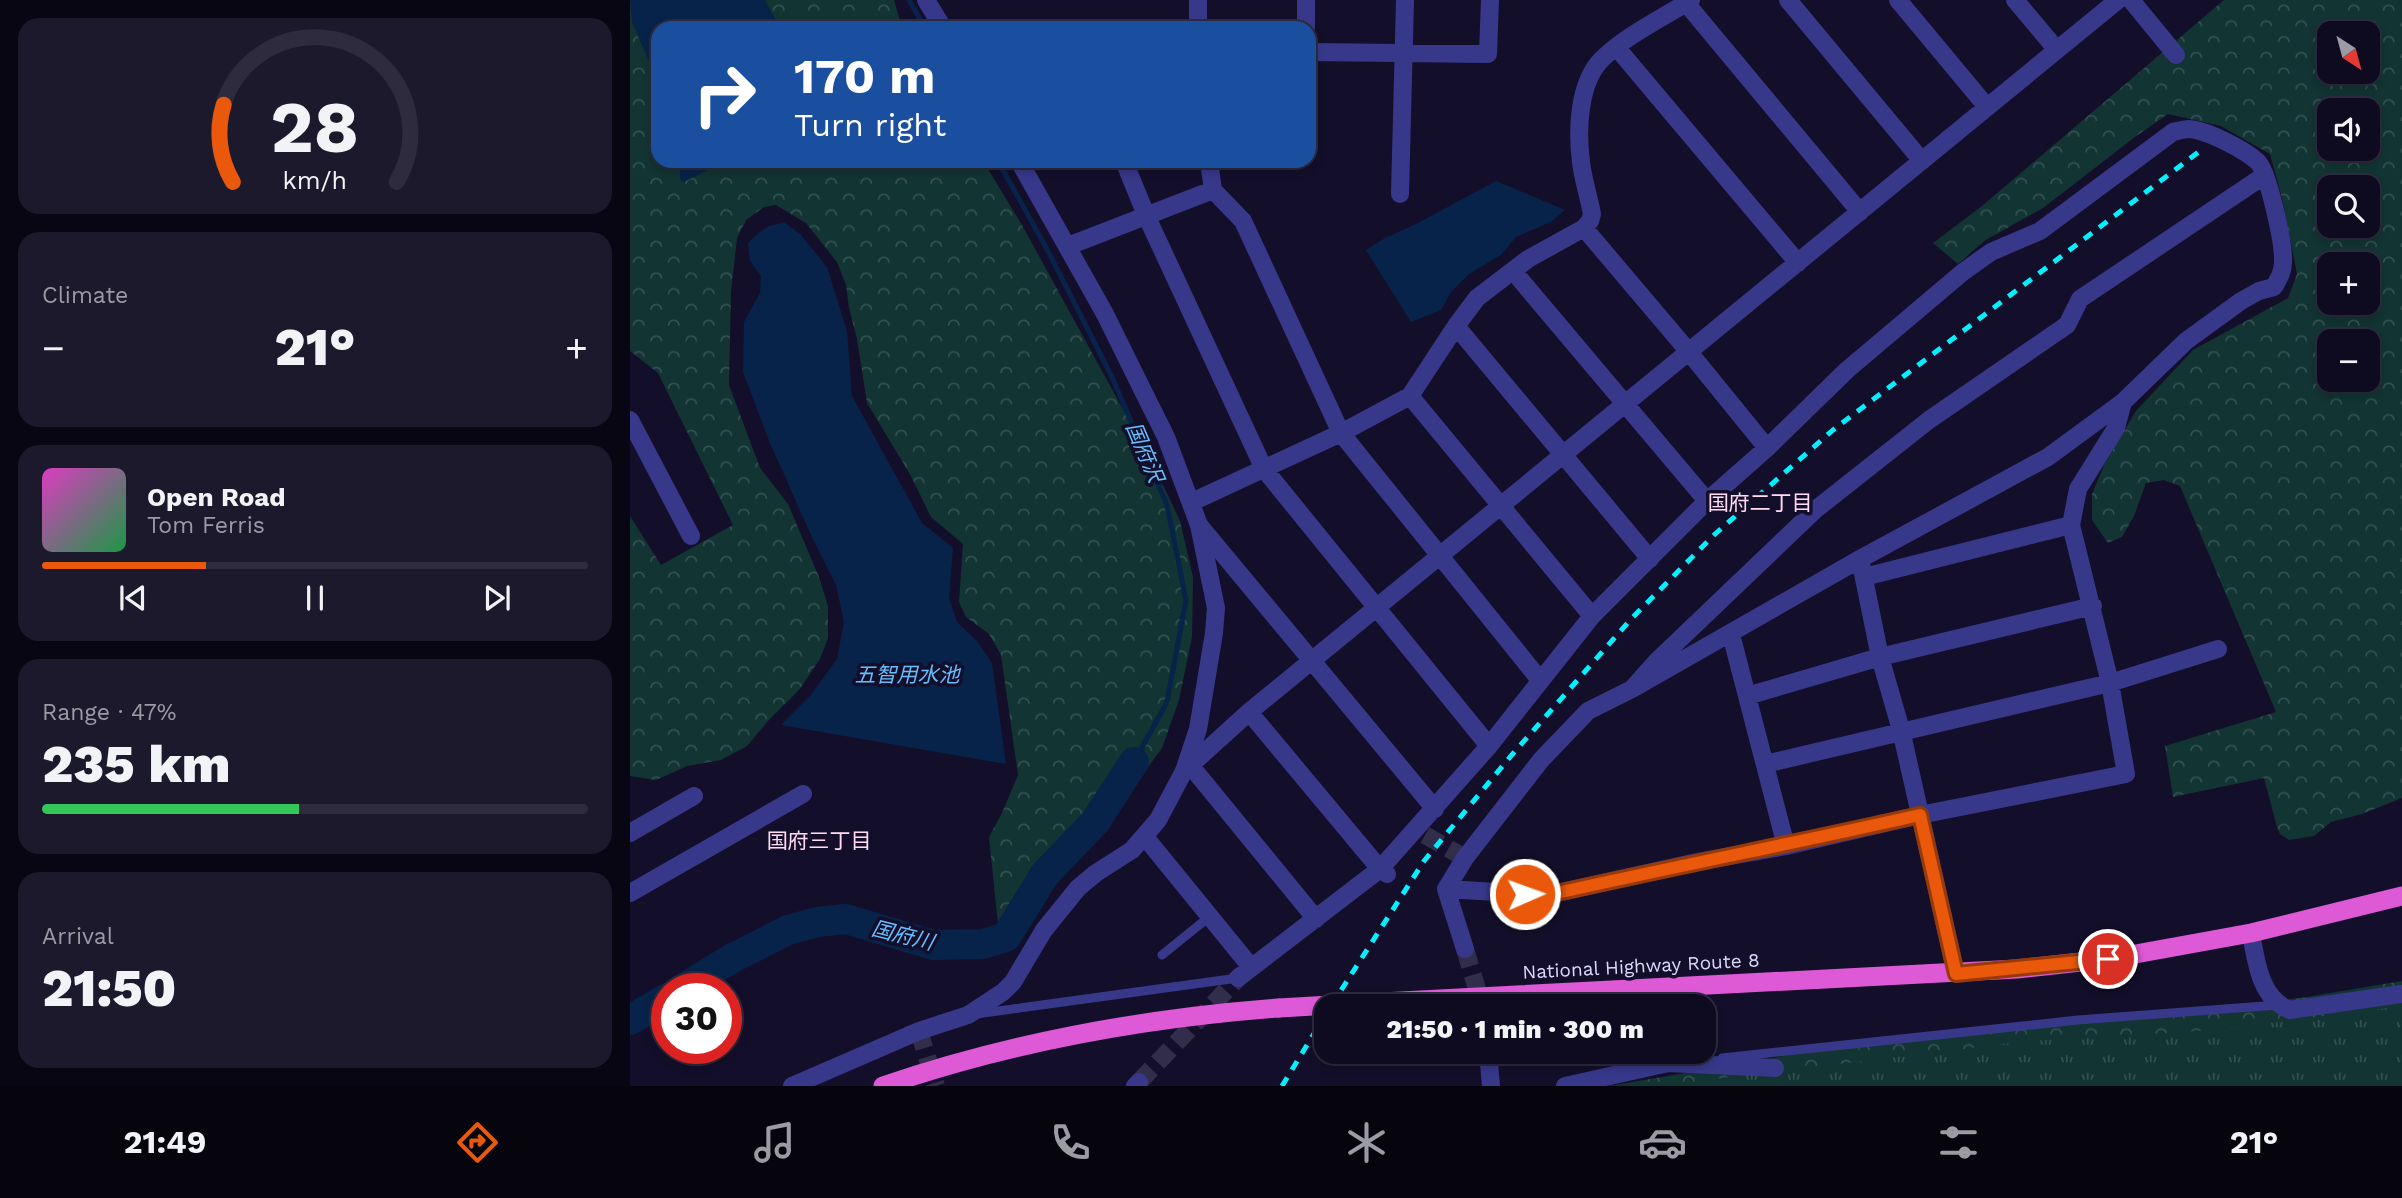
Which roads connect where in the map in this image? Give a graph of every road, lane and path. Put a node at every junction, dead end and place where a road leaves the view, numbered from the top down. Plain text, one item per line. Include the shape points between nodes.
1 (926, 0) edge
2 (1198, 0) edge
3 (1306, 0) edge
4 (1405, 0) edge
5 (1490, 0) edge
6 (1788, 0) edge
7 (1898, 0) edge
8 (2015, 0) edge
9 (2118, 0) edge
10 (2131, 0) edge
11 (1689, 1) edge
12 (939, 21) edge
13 (1198, 21) edge
14 (1306, 21) edge
15 (1616, 48) junction
16 (2057, 50) junction
17 (1316, 52) edge
18 (1402, 52) junction
19 (2176, 55) dead end
20 (1987, 107) junction
21 (1922, 161) junction
22 (1023, 168) edge
23 (1127, 168) edge
24 (1210, 168) edge
25 (2265, 175) junction
26 (1213, 190) junction
27 (1400, 194) dead end
28 (1860, 212) junction
29 (1146, 215) junction
30 (1584, 228) junction
31 (1068, 246) junction
32 (1798, 263) junction
33 (1513, 271) junction
34 (1456, 326) junction
35 (1689, 352) junction
36 (1410, 396) junction
37 (2123, 402) junction
38 (1626, 403) junction
39 (630, 421) edge
40 (1341, 433) junction
41 (1767, 448) junction
42 (1563, 455) junction
43 (1264, 470) junction
44 (1707, 501) junction
45 (1192, 502) junction
46 (1501, 506) junction
47 (1199, 525) junction
48 (2071, 525) junction
49 (691, 536) dead end
50 (1440, 556) junction
51 (1650, 559) junction
52 (1860, 559) junction
53 (1864, 577) junction
54 (2093, 606) junction
55 (1377, 608) junction
56 (1592, 616) junction
57 (1733, 642) dead end
58 (2218, 649) dead end
59 (1880, 657) junction
60 (1312, 660) junction
61 (1540, 680) junction
62 (2110, 682) junction
63 (1632, 689) junction
64 (1747, 696) junction
65 (1249, 712) junction
66 (1900, 730) junction
67 (1489, 746) junction
68 (1765, 764) junction
69 (1187, 768) junction
70 (803, 794) dead end
71 (694, 796) dead end
72 (1435, 809) junction
73 (1920, 815) junction
74 (630, 834) edge
75 (1425, 835) dead end
76 (1145, 837) junction
77 (1786, 846) junction
78 (1380, 869) junction
79 (1446, 890) junction
80 (630, 893) edge
81 (2402, 896) edge
82 (1209, 917) junction
83 (1316, 919) junction
84 (2251, 933) junction
85 (1465, 949) tunnel mouth
86 (1162, 955) dead end
87 (1245, 972) junction
88 (1956, 974) junction
89 (2402, 994) edge
90 (2278, 1005) junction
91 (968, 1015) junction
92 (1716, 1058) edge
93 (1489, 1064) edge
94 (1664, 1064) edge
95 (1689, 1064) edge
96 (1775, 1068) dead end
97 (792, 1086) edge
98 (883, 1086) edge
99 (1491, 1086) edge
100 (1565, 1086) edge

1 - 12 street
2 - 13 street
3 - 14 street
4 - 18 street
5 - 18 street via 1488,54
6 - 21 street
7 - 20 street
8 - 16 street
9 - 16 street
10 - 19 street
11 - 15 street
11 - 28 street
15 - 30 street via 1592,75 1581,112 1581,162 1592,214
15 - 32 street
16 - 20 street
17 - 18 street
18 - 27 street
20 - 21 street
21 - 28 street
22 - 31 street
23 - 29 street
24 - 26 street
25 - 37 street via 2282,241 2281,276 2274,287 2241,301 2186,341
25 - 41 street via 2259,163 2224,142 2187,129 2174,132 2040,231 1991,252 1963,272 1847,370
25 - 63 street via 2080,299 2067,325 1929,420 1815,510
26 - 29 street
26 - 40 street via 1243,221
28 - 32 street
29 - 31 street
29 - 43 street
30 - 33 street
30 - 35 street
31 - 45 street via 1144,393
32 - 35 street
33 - 34 street via 1477,299
33 - 38 street
34 - 36 street
34 - 42 street
35 - 38 street
35 - 41 street
36 - 40 street
36 - 46 street
37 - 48 street via 2116,428 2078,489
37 - 52 street via 2048,457
38 - 42 street
38 - 44 street
39 - 49 street
40 - 43 street
40 - 50 street
41 - 44 street
42 - 46 street
42 - 51 street
43 - 45 street
43 - 55 street
44 - 51 street
45 - 47 street
46 - 50 street
46 - 56 street
47 - 60 street
47 - 69 street via 1216,608 1198,729
48 - 53 street
48 - 54 street
50 - 55 street
50 - 61 street
51 - 56 street
52 - 53 street
52 - 63 street
53 - 59 street
54 - 59 street
54 - 62 street
55 - 60 street
55 - 67 street
56 - 61 street
57 - 64 street
58 - 62 street
59 - 64 street
59 - 66 street
60 - 65 street
60 - 72 street
61 - 67 street
62 - 66 street
62 - 73 street via 2126,774
63 - 79 street via 1588,712 1541,760 1465,858
64 - 68 street
65 - 69 street
65 - 78 street
66 - 68 street
66 - 73 street
67 - 72 street
68 - 77 street
69 - 76 street
69 - 83 street
70 - 80 street
71 - 74 street
72 - 78 street
73 - 77 street
73 - 88 street
75 - 78 street via 1394,872
76 - 82 street
76 - 91 street via 1078,888 1044,930 1013,982
77 - 79 street via 1548,895
78 - 83 street
79 - 85 street
81 - 84 highway, National Highway Route 8
82 - 86 lane
82 - 87 street
83 - 87 street
84 - 88 highway, National Highway Route 8 via 2108,959
84 - 90 street via 2260,974
87 - 91 lane
88 - 98 highway, National Highway Route 8, bridge via 1211,1013 1083,1032 971,1058
89 - 90 street via 2290,1010
90 - 92 lane via 2078,1020
91 - 97 street
93 - 99 street
94 - 100 street
95 - 96 street

